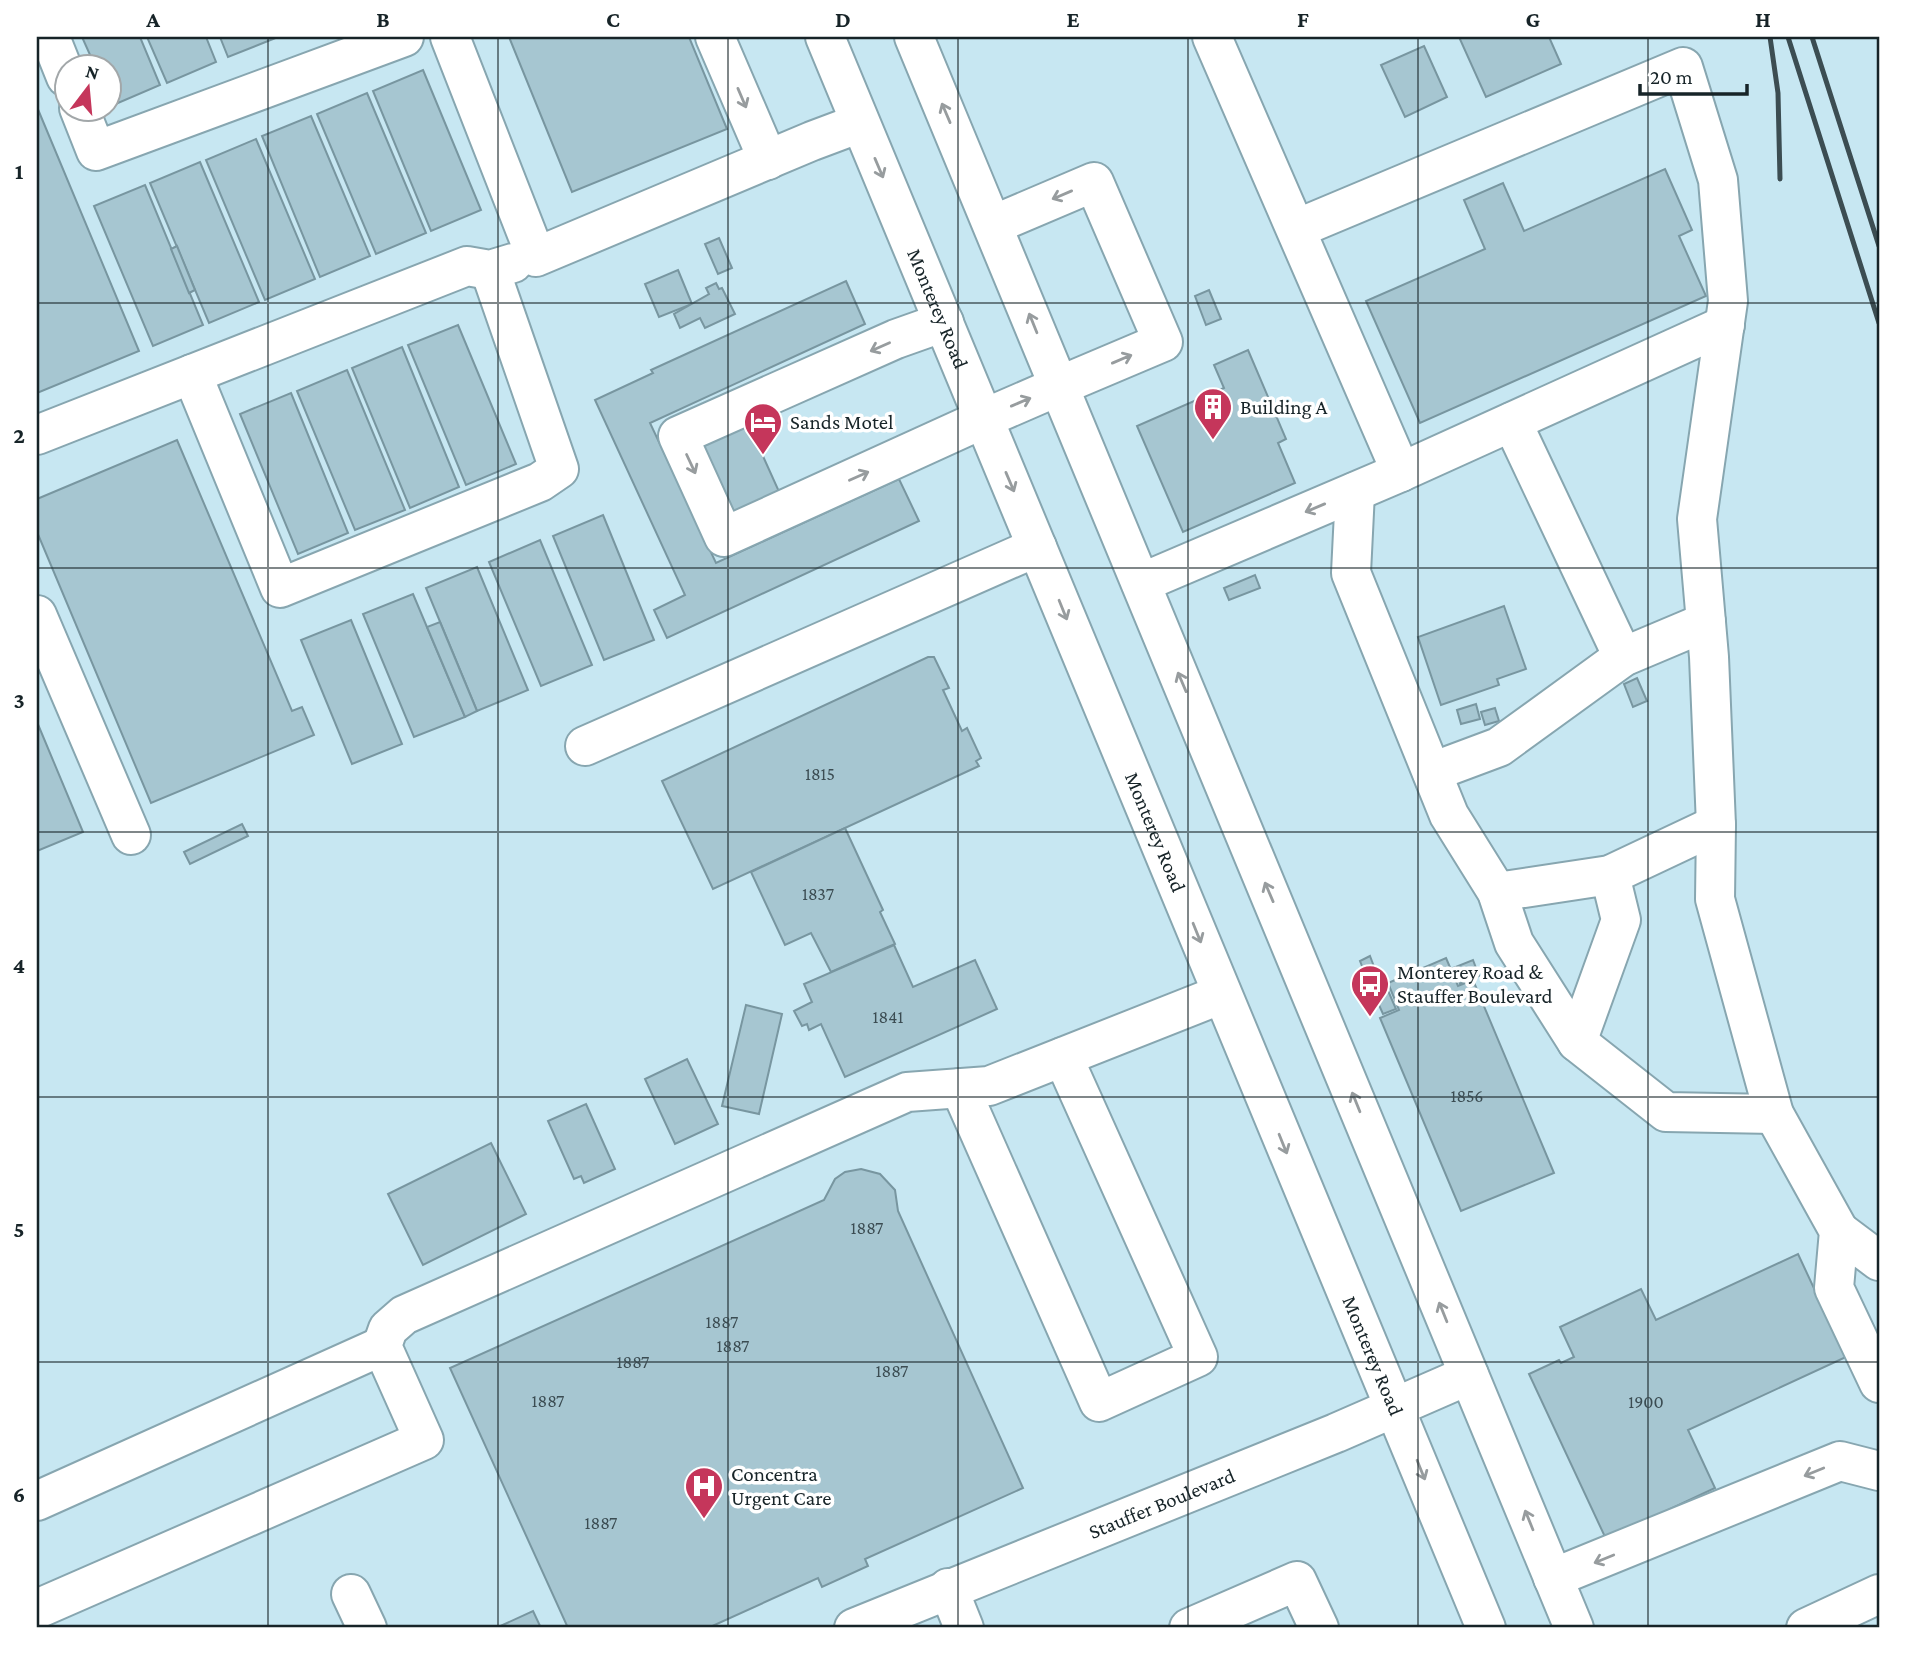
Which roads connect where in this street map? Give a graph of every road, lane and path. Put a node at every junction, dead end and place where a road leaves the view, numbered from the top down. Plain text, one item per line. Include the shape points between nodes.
1 (404, 37) edge
2 (450, 37) edge
3 (715, 37) edge
4 (825, 37) edge
5 (914, 37) edge
6 (1212, 37) edge
7 (85, 122) edge
8 (860, 123) junction
9 (768, 160) junction
10 (993, 225) junction
11 (1296, 229) junction
12 (536, 257) junction
13 (490, 270) junction
14 (944, 322) junction
15 (1725, 325) junction
16 (192, 374) junction
17 (1059, 386) junction
18 (983, 419) junction
19 (1511, 422) junction
20 (37, 435) edge
21 (1401, 472) junction
22 (1355, 492) junction
23 (1037, 547) junction
24 (1141, 583) junction
25 (37, 615) edge
26 (1706, 622) junction
27 (1623, 657) junction
28 (585, 746) dead end
29 (1432, 772) junction
30 (1716, 825) junction
31 (131, 835) dead end
32 (1610, 875) junction
33 (1497, 892) junction
34 (1222, 994) junction
35 (1577, 1042) junction
36 (1063, 1057) junction
37 (960, 1088) junction
38 (1774, 1114) junction
39 (1879, 1227) edge
40 (1839, 1231) junction
41 (1879, 1261) edge
42 (1879, 1323) edge
43 (382, 1346) junction
44 (1469, 1376) junction
45 (1879, 1383) edge
46 (1395, 1407) junction
47 (1879, 1472) edge
48 (37, 1501) edge
49 (1553, 1578) junction
50 (351, 1594) dead end
51 (929, 1606) edge
52 (37, 1609) edge
53 (1869, 1609) edge
54 (367, 1628) edge
55 (854, 1628) edge
56 (964, 1628) edge
57 (1189, 1628) edge
58 (1319, 1628) edge
59 (1486, 1628) edge
60 (1574, 1628) edge
61 (1806, 1628) edge

1 - 7 main road via 96,151
2 - 12 main road
3 -> 9 main road
4 - 8 main road, Monterey Road
10 -> 5 main road
6 - 11 main road
8 - 9 main road
8 -> 14 main road, Monterey Road
9 - 12 main road
17 -> 10 main road
17 -> 10 main road via 1163,342 1094,182
11 - 15 main road via 1684,67 1718,180 1728,301
11 - 21 main road
12 - 13 main road
13 - 16 main road via 467,267
13 - 16 main road via 559,469 540,482 280,588
14 - 18 main road, Monterey Road
14 -> 18 main road via 678,436 724,537
15 - 19 main road
15 - 26 main road via 1697,519
16 - 20 main road
18 -> 17 main road
17 - 24 main road
18 -> 23 main road, Monterey Road
19 - 21 main road
19 - 27 main road
21 - 22 main road
22 -> 24 main road
22 - 29 main road via 1351,573
23 - 28 main road
23 -> 34 main road, Monterey Road
44 -> 24 main road
25 - 31 main road
26 - 27 main road
26 - 30 main road
27 - 29 main road via 1499,747
29 - 33 main road via 1449,815
30 - 32 main road
30 - 38 main road via 1715,899
32 - 33 main road
32 - 35 main road via 1621,920
33 - 35 main road via 1514,943
34 - 36 main road
34 -> 46 main road, Monterey Road
35 - 38 main road via 1667,1112
36 - 37 main road via 989,1086
36 - 37 main road via 1198,1357 1099,1402
37 - 43 main road via 907,1092 429,1304 388,1329
38 - 40 main road
39 - 40 main road
40 - 41 main road
40 - 42 main road
40 - 45 main road via 1834,1287
43 - 48 main road
43 - 52 main road via 424,1440
44 - 46 main road, Stauffer Boulevard
49 -> 44 main road
46 - 51 main road, Stauffer Boulevard
46 -> 59 main road, Monterey Road
47 -> 49 main road via 1840,1461
49 - 60 main road
50 - 54 main road
51 - 55 main road, Stauffer Boulevard
51 - 56 main road
53 - 61 main road
57 - 58 main road via 1297,1581

